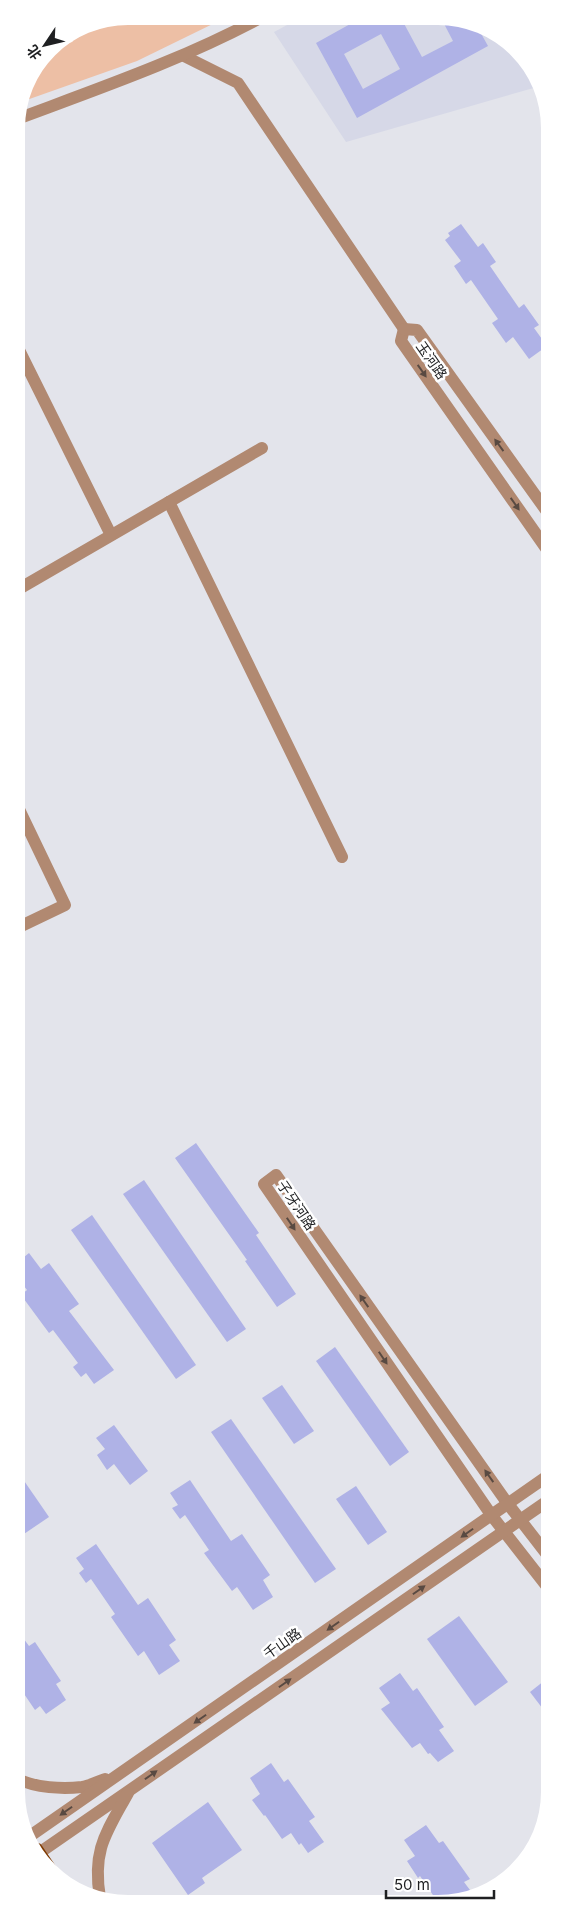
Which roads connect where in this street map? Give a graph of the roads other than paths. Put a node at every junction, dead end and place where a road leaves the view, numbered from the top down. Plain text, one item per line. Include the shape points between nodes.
1 (248, 25) edge
2 (184, 56) junction
3 (26, 116) edge
4 (404, 329) junction
5 (25, 362) edge
6 (262, 448) dead end
7 (168, 502) junction
8 (541, 503) edge
9 (111, 535) junction
10 (541, 541) edge
11 (25, 585) edge
12 (25, 822) edge
13 (342, 857) dead end
14 (25, 924) edge
15 (541, 1481) edge
16 (508, 1504) junction
17 (541, 1506) edge
18 (492, 1516) junction
19 (521, 1520) junction
20 (504, 1532) junction
21 (541, 1546) edge
22 (541, 1579) edge
23 (119, 1775) junction
24 (25, 1782) edge
25 (129, 1791) junction
26 (34, 1833) edge
27 (43, 1851) edge
28 (99, 1891) edge

1 - 2 street
2 - 3 street
2 - 4 street via 238,83
8 -> 4 street, 玉河路 via 417,330
4 -> 10 street, 玉河路 via 401,341
5 - 9 street
6 - 7 street
7 - 9 street
7 - 13 street
9 - 11 street
12 - 14 street via 65,905
15 - 16 street, 千山路
16 - 18 street, 千山路
16 -> 18 street, 子牙河路 via 276,1175 264,1184
16 - 19 street, 子牙河路
17 - 19 street
18 - 20 street, 子牙河路
18 -> 23 street, 千山路
19 - 20 street
19 - 21 street, 子牙河路
20 - 22 street, 子牙河路
25 -> 20 street
23 - 24 street via 83,1787
23 -> 26 street, 千山路
25 - 27 street
25 - 28 street via 102,1841 96,1878

